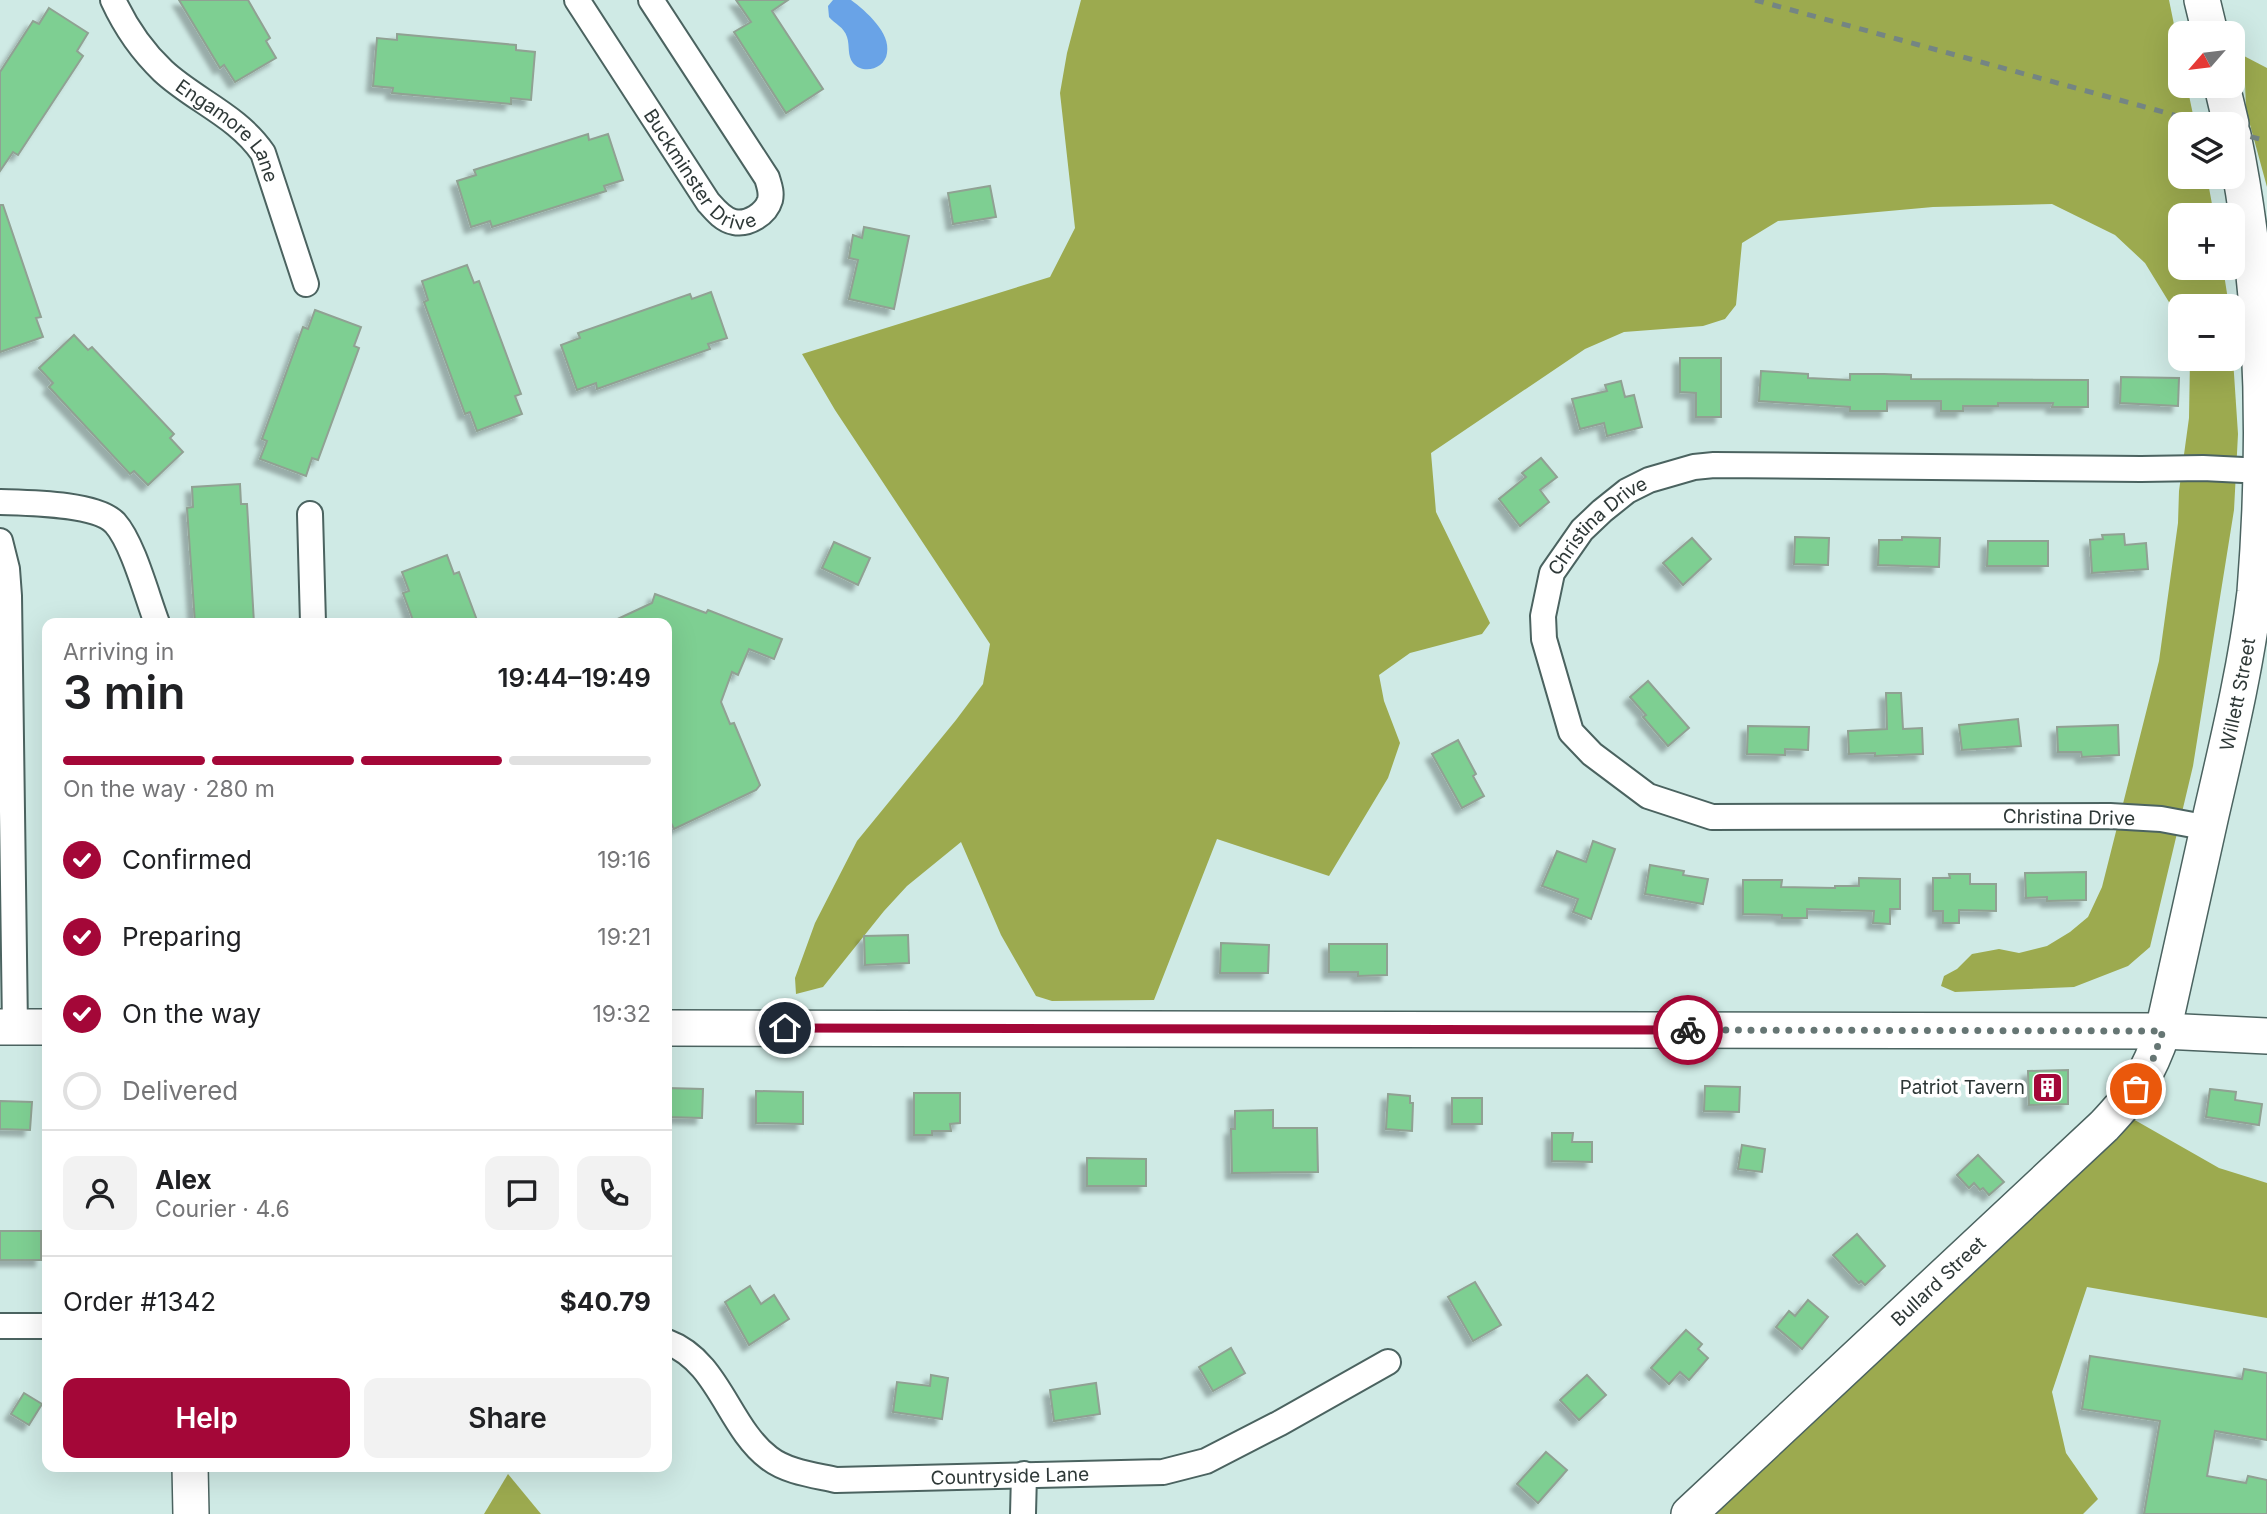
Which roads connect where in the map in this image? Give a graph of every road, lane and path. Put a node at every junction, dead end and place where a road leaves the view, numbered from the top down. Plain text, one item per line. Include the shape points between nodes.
1 (113, 0) edge
2 (577, 0) edge
3 (652, 0) edge
4 (2244, 189) edge
5 (2261, 268) edge
6 (306, 284) dead end
7 (2263, 471) junction
8 (0, 502) edge
9 (310, 514) dead end
10 (0, 541) edge
11 (155, 618) edge
12 (313, 618) edge
13 (2209, 828) junction
14 (21, 1027) edge
15 (672, 1028) edge
16 (2163, 1031) junction
17 (2267, 1036) edge
18 (0, 1326) edge
19 (42, 1326) edge
20 (672, 1345) edge
21 (1388, 1362) dead end
22 (190, 1472) edge
23 (1024, 1474) junction
24 (191, 1514) edge
25 (1023, 1514) edge
26 (1689, 1514) edge

1 - 6 street, Engamore Lane via 140,45 164,72 256,143
2 - 3 street, Buckminster Drive via 708,202 727,219 747,222 765,210 770,200 767,178
4 - 5 main road, Willett Street
5 - 7 main road, Willett Street
7 - 13 main road, Willett Street via 2255,593
7 - 13 street, Christina Drive via 1694,467 1627,491 1582,530 1552,573 1543,616 1544,639 1571,732 1635,788 1670,804 1712,817 2110,816
8 - 11 street via 89,509 115,523
9 - 12 street
10 - 14 street via 9,596
13 - 16 main road, Willett Street
15 - 16 main road
16 - 17 main road
16 - 26 main road, Bullard Street via 2144,1078 2104,1126
18 - 19 street
20 - 23 street, Countryside Lane via 700,1364 753,1442 771,1460 798,1471 836,1480
21 - 23 street, Countryside Lane via 1206,1461 1163,1472
22 - 24 main road
23 - 25 street

